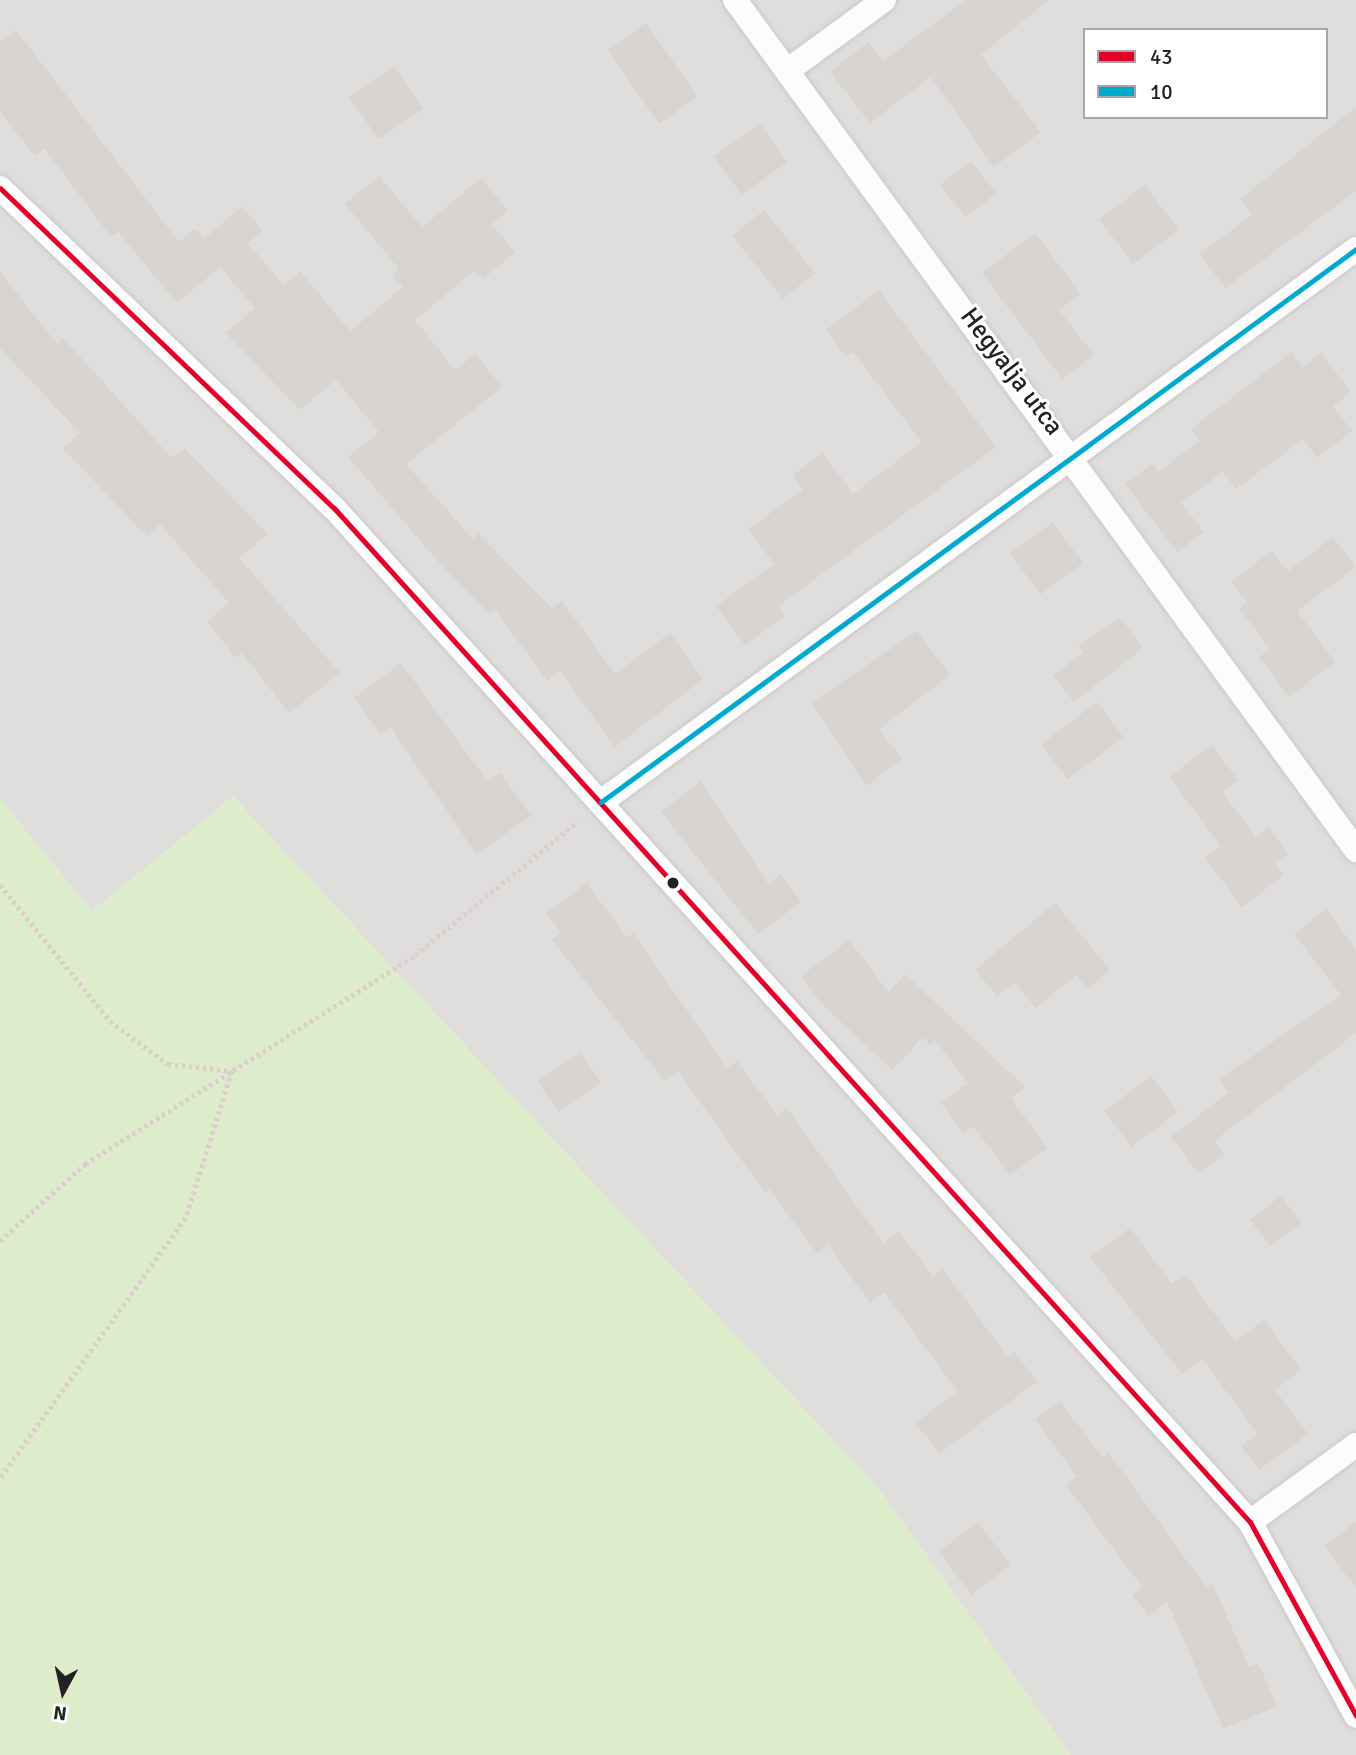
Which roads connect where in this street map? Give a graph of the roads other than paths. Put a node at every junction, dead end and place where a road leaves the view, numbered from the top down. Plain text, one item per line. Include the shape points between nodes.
1 (735, 0) edge
2 (884, 0) edge
3 (787, 71) junction
4 (0, 188) edge
5 (1356, 249) edge
6 (1073, 456) junction
7 (601, 802) junction
8 (1356, 850) edge
9 (1356, 1445) edge
10 (1250, 1522) junction
11 (1356, 1716) edge

1 - 3 street, Hegyalja utca
2 - 3 street
3 - 6 street, Hegyalja utca
4 - 7 street via 334,508
5 - 6 street
6 - 7 street
6 - 8 street, Hegyalja utca
7 - 10 street
9 - 10 street
10 - 11 street

